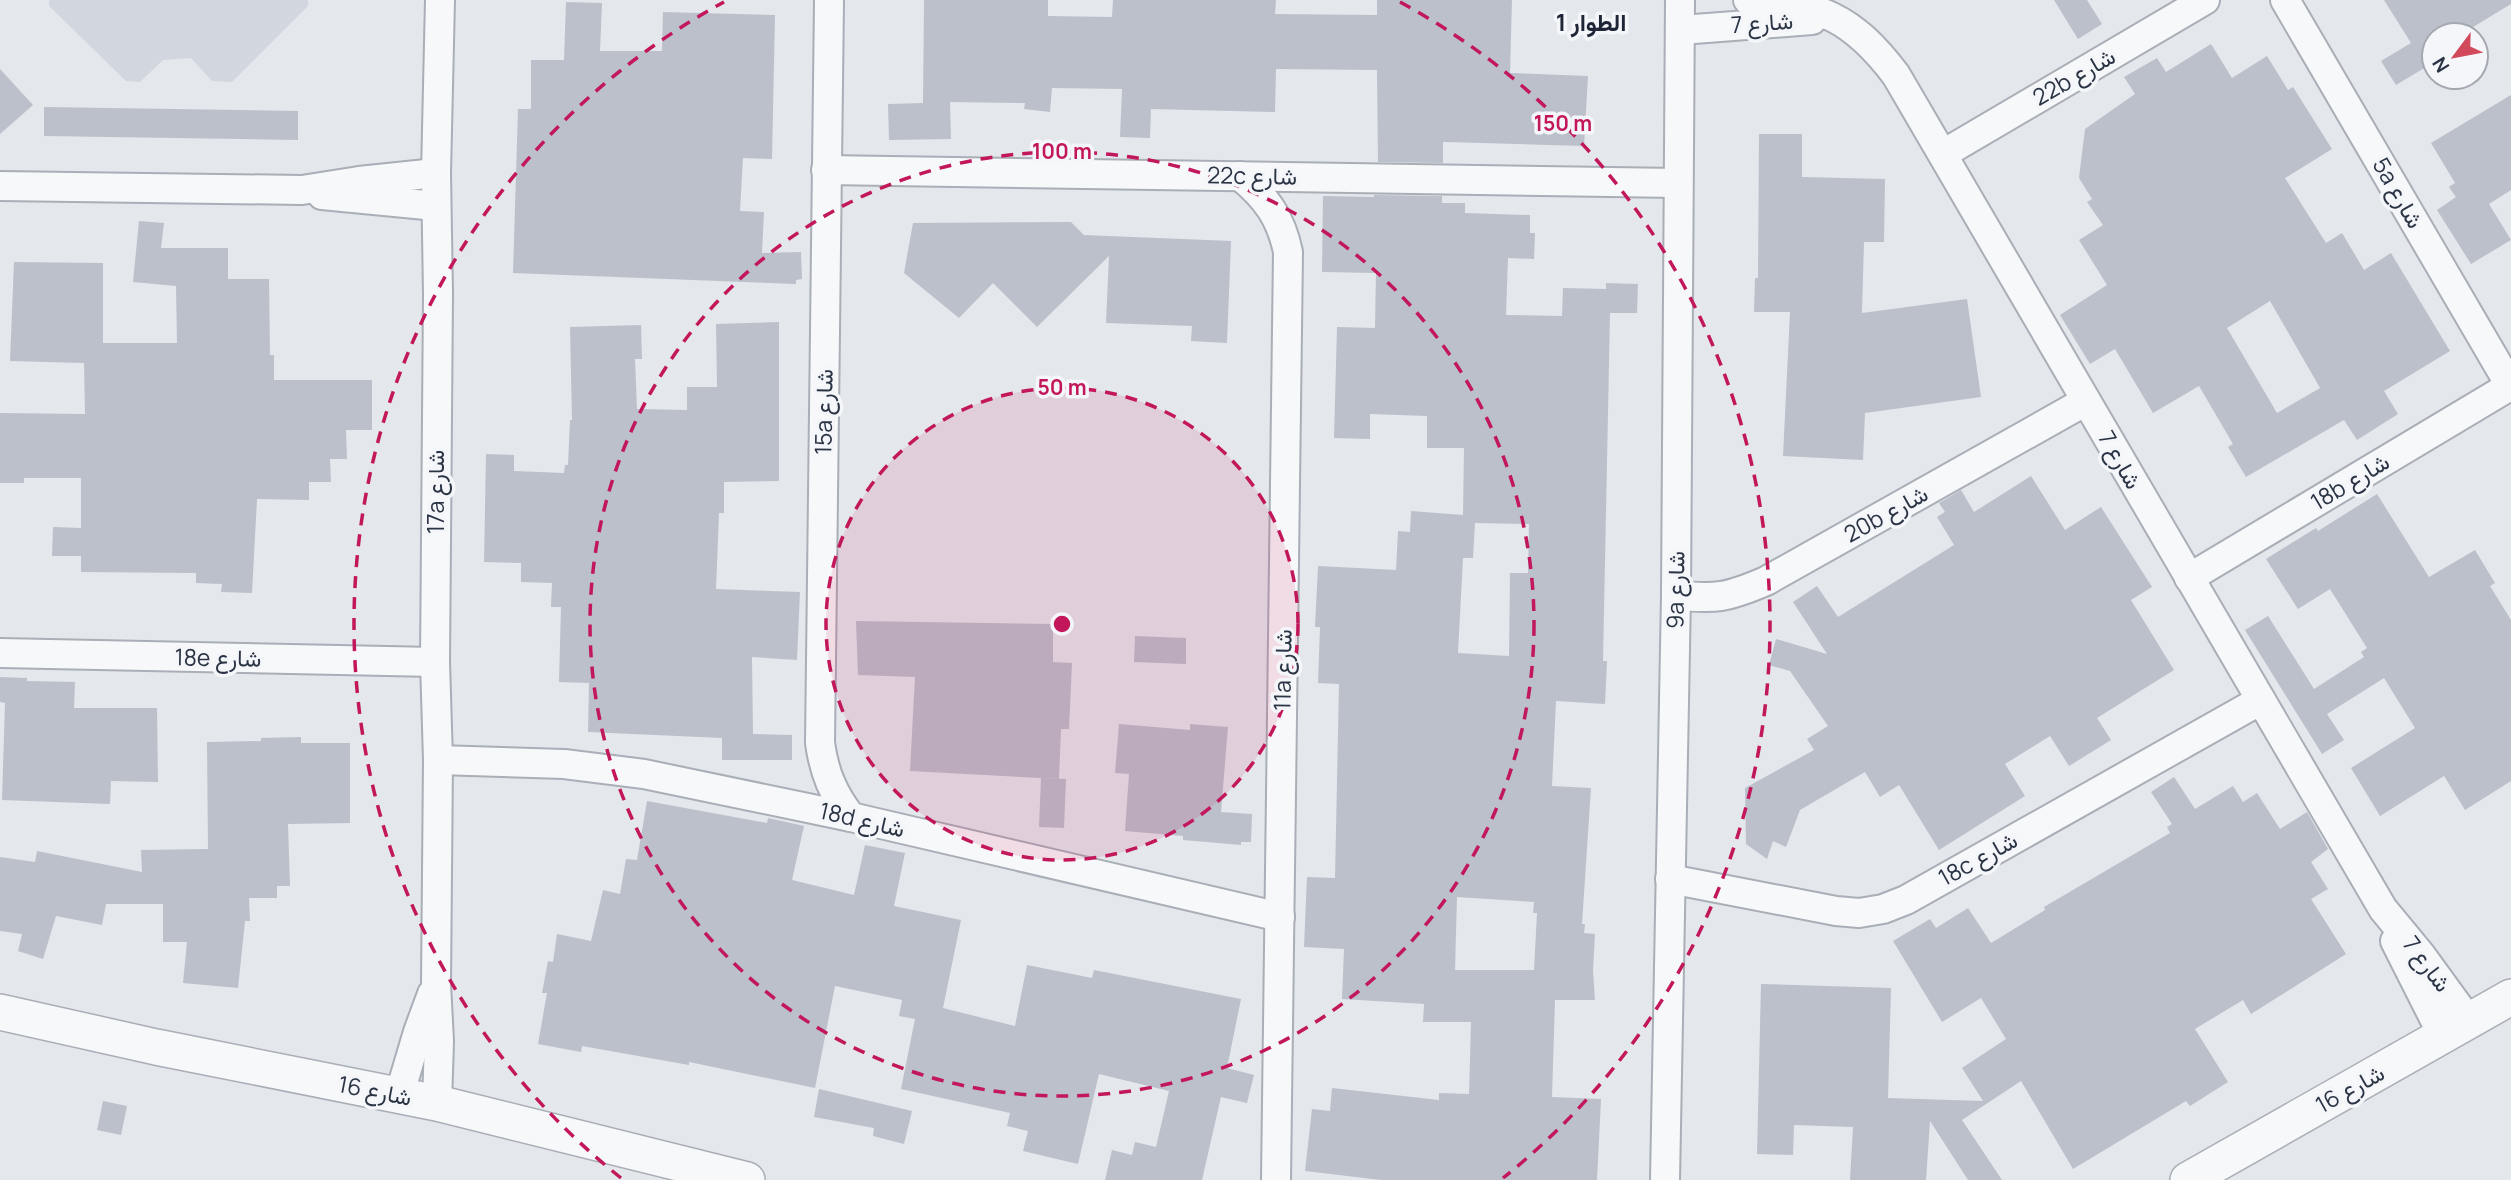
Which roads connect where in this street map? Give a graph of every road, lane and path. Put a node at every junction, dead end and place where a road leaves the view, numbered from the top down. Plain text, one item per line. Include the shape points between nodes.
1 (440, 0) edge
2 (829, 0) edge
3 (1680, 0) edge
4 (1748, 0) edge
5 (2205, 0) edge
6 (2285, 0) edge
7 (1843, 22) junction
8 (1681, 30) junction
9 (1943, 154) junction
10 (826, 170) junction
11 (436, 173) junction
12 (1240, 176) junction
13 (1678, 183) junction
14 (0, 186) edge
15 (302, 190) junction
16 (436, 206) junction
17 (2511, 386) edge
18 (2086, 401) junction
19 (2189, 578) junction
20 (1676, 595) junction
21 (0, 653) edge
22 (435, 662) junction
23 (2260, 700) junction
24 (438, 760) junction
25 (851, 817) junction
26 (1670, 879) junction
27 (1280, 917) junction
28 (436, 985) junction
29 (2511, 997) edge
30 (0, 1012) edge
31 (2456, 1028) junction
32 (399, 1096) junction
33 (437, 1103) junction
34 (747, 1180) edge
35 (1276, 1180) edge
36 (1665, 1180) edge
37 (2188, 1180) edge

1 - 11 street, 17a شارع
2 - 10 street, 15a شارع
3 - 8 street, 9a شارع
4 - 7 street, شارع 7 via 1793,4
5 - 9 street, 22b شارع
6 - 17 street, 5a شارع
7 - 8 street, شارع 7 via 1791,21
7 - 9 street, شارع 7 via 1890,68
8 - 13 street, 9a شارع
9 - 18 street, شارع 7
10 - 12 street, 22c شارع
10 - 25 street, 15a شارع via 820,743 829,782
11 - 15 street
11 - 16 street, 17a شارع
12 - 13 street, 22c شارع
12 - 27 street, 11a شارع via 1272,209 1288,251
13 - 20 street, 9a شارع
14 - 15 street
15 - 16 street
16 - 22 street, 17a شارع
17 - 19 street, 18b شارع
18 - 19 street, شارع 7
18 - 20 street, 20b شارع via 1766,582 1707,599
19 - 23 street, شارع 7
20 - 26 street, 9a شارع
21 - 22 street, 18e شارع
22 - 24 street, 17a شارع
23 - 26 street, 18c شارع via 1883,909 1859,913 1824,910
23 - 31 street, شارع 7 via 2383,909 2421,955
24 - 25 street, 18d شارع via 621,770
24 - 28 street, 17a شارع
25 - 27 street, 18d شارع
26 - 36 street, 9a شارع
27 - 35 street, 11a شارع
28 - 32 street, 17a شارع
28 - 33 street, 17a شارع
29 - 31 street, شارع 16
30 - 32 street, شارع 16
31 - 37 street, شارع 16
32 - 33 street, شارع 16
33 - 34 street, شارع 16

